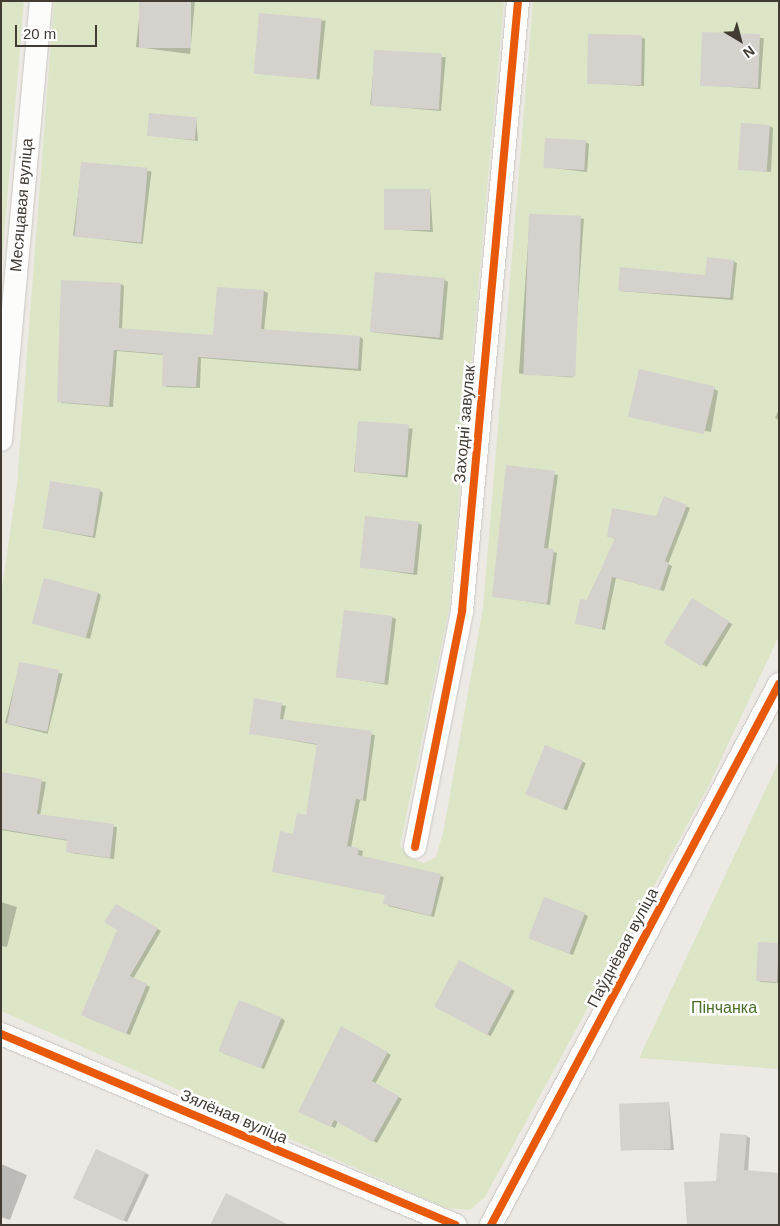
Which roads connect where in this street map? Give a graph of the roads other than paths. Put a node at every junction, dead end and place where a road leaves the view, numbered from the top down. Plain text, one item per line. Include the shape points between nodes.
1 (41, 1) edge
2 (518, 1) edge
3 (1, 440) edge
4 (779, 684) edge
5 (415, 847) dead end
6 (1, 1034) edge
7 (455, 1225) edge
8 (491, 1225) edge

1 - 3 street, Месяцавая вуліца
2 - 5 street, Заходні завулак via 462,612
4 - 8 street, Паўднёвая вуліца
6 - 7 street, Зялёная вуліца

